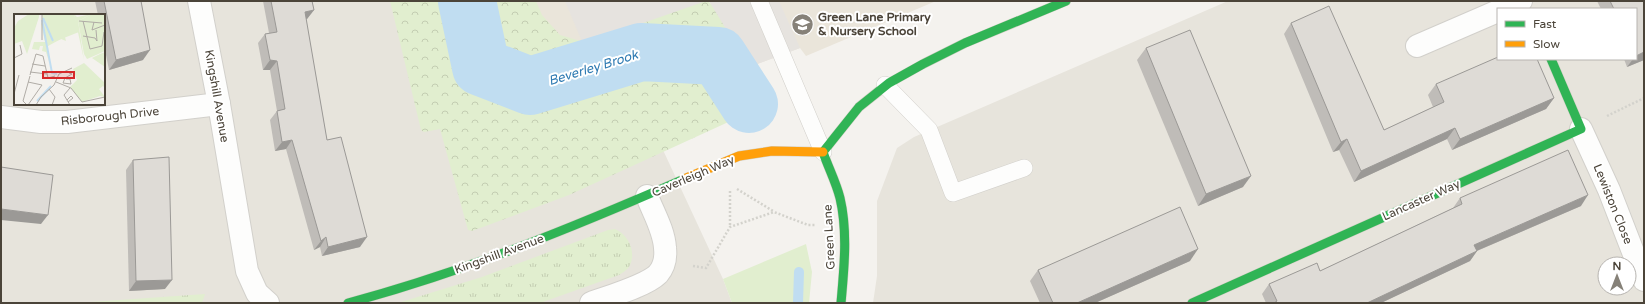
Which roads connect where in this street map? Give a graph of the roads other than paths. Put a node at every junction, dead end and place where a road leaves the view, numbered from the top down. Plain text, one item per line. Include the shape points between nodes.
1 (199, 1) edge
2 (759, 1) edge
3 (1066, 1) edge
4 (1521, 1) edge
5 (1504, 8) edge
6 (1497, 11) edge
7 (1417, 46) dead end
8 (1551, 60) edge
9 (885, 85) junction
10 (219, 104) junction
11 (1, 118) edge
12 (1581, 129) junction
13 (823, 152) junction
14 (1024, 168) dead end
15 (647, 196) junction
16 (1644, 280) edge
17 (267, 303) edge
18 (348, 303) edge
19 (591, 303) edge
20 (841, 303) edge
21 (1192, 303) edge

1 - 10 street, Kingshill Avenue
2 - 13 lane
3 - 9 street via 957,47
4 - 5 street
6 - 7 street
8 - 12 street
9 - 13 street via 852,115
9 - 14 lane via 929,130 954,193
10 - 11 street, Risborough Drive via 67,122
10 - 17 street, Kingshill Avenue via 247,271 257,293
12 - 16 street, Lewiston Close via 1609,190
12 - 21 street, Lancaster Way
13 - 15 street, Caverleigh Way via 772,151 739,156
13 - 20 street, Green Lane via 840,198 844,272
15 - 18 street, Kingshill Avenue via 495,257
15 - 19 street, Caverleigh Way via 665,247 664,262 658,274 638,286

